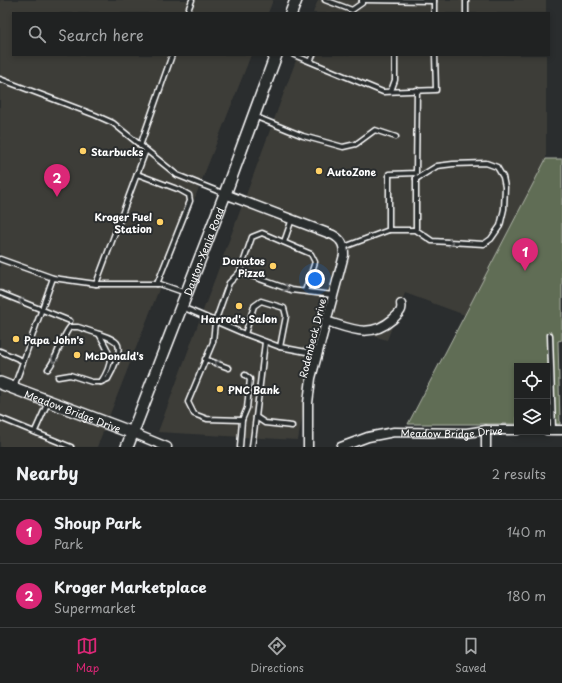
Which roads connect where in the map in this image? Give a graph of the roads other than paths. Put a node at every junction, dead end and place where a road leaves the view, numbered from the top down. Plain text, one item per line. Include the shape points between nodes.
1 (192, 0) edge
2 (296, 0) edge
3 (325, 0) edge
4 (388, 0) edge
5 (434, 0) edge
6 (466, 0) edge
7 (362, 1) edge
8 (187, 12) edge
9 (291, 12) edge
10 (353, 12) edge
11 (434, 12) edge
12 (466, 12) edge
13 (172, 56) edge
14 (276, 56) edge
15 (297, 56) edge
16 (312, 56) edge
17 (395, 56) edge
18 (435, 56) edge
19 (310, 61) junction
20 (0, 79) edge
21 (416, 90) junction
22 (391, 91) junction
23 (254, 116) junction
24 (396, 137) dead end
25 (140, 146) junction
26 (146, 150) junction
27 (416, 173) junction
28 (137, 174) junction
29 (416, 179) junction
30 (225, 194) junction
31 (292, 219) junction
32 (389, 230) junction
33 (416, 230) junction
34 (284, 242) junction
35 (344, 247) junction
36 (0, 259) edge
37 (240, 272) junction
38 (53, 278) junction
39 (96, 284) junction
40 (156, 284) junction
41 (305, 292) junction
42 (0, 293) edge
43 (187, 293) junction
44 (333, 295) junction
45 (401, 304) dead end
46 (181, 307) junction
47 (42, 309) junction
48 (70, 321) dead end
49 (326, 321) junction
50 (215, 322) junction
51 (99, 334) junction
52 (245, 334) junction
53 (550, 335) dead end
54 (265, 342) junction
55 (280, 347) junction
56 (0, 351) edge
57 (317, 354) junction
58 (205, 359) junction
59 (23, 361) junction
60 (229, 368) dead end
61 (48, 369) dead end
62 (245, 375) dead end
63 (58, 377) dead end
64 (101, 382) junction
65 (0, 383) edge
66 (13, 388) junction
67 (550, 399) edge
68 (49, 402) junction
69 (256, 417) junction
70 (0, 418) edge
71 (242, 420) junction
72 (292, 426) dead end
73 (486, 430) junction
74 (514, 430) edge
75 (550, 430) edge
76 (562, 430) edge
77 (35, 431) junction
78 (133, 433) junction
79 (59, 442) junction
80 (57, 447) edge
81 (71, 447) edge
82 (127, 447) edge
83 (167, 447) edge
84 (240, 447) edge
85 (252, 447) edge
86 (308, 447) edge
87 (341, 447) edge
88 (486, 447) edge

1 - 8 lane
2 - 9 main road
3 - 10 lane
4 - 5 lane
4 - 7 lane
5 - 11 lane
6 - 12 lane
7 - 10 lane
13 - 25 lane
14 - 23 main road, Dayton-Xenia Road
15 - 19 lane
16 - 19 lane
17 - 22 lane via 395,80
18 - 21 lane via 436,90
19 - 22 lane via 383,92
20 - 25 lane via 95,114 112,123
21 - 22 lane
21 - 27 lane
23 - 24 lane via 303,136 344,147 356,144 375,130
23 - 30 main road, Dayton-Xenia Road
25 - 26 lane
26 - 28 lane
26 - 30 lane via 177,176
27 - 29 lane
27 - 32 lane via 390,174
28 - 39 lane
28 - 40 lane via 180,190 189,195 190,200
29 - 33 lane
33 -> 29 lane via 432,241 484,244 500,226 505,187 497,167 486,163 437,166
30 - 31 street
30 - 43 main road, Dayton-Xenia Road
31 - 34 lane
31 - 35 street via 333,234 341,240
32 - 33 lane
32 - 35 lane
34 - 37 lane via 262,233 252,237
34 - 41 lane via 311,254 315,262
35 - 44 street, Rodenbeck Drive
36 - 38 lane
37 -> 41 lane via 291,290
37 - 50 lane via 229,283
38 - 39 lane
38 - 47 lane
39 - 40 lane
40 - 43 lane
41 - 44 lane
47 -> 42 lane
43 - 46 main road, Dayton-Xenia Road
44 - 49 street, Rodenbeck Drive
45 - 49 street via 402,309 399,313 373,331 357,331
46 - 50 lane
46 - 78 main road, Dayton-Xenia Road
47 - 48 lane
47 - 59 lane
49 - 57 street, Rodenbeck Drive
50 - 52 lane
50 - 58 lane via 213,342
51 -> 61 lane via 70,327 64,334 54,362
51 - 64 lane via 111,360
51 - 64 lane via 112,338 120,349 108,379
52 - 54 lane
52 - 55 lane via 254,306 261,301 284,308 286,316
53 - 67 lane
54 - 55 lane
54 - 69 lane
55 - 57 lane
56 - 59 lane
57 - 86 street, Rodenbeck Drive via 308,403
60 -> 58 lane
58 - 71 lane via 188,402 194,414 207,419
59 - 66 lane
62 - 71 lane via 250,379 247,408
63 - 64 lane via 70,375
65 - 66 main road, Meadow Bridge Drive
66 - 68 main road, Meadow Bridge Drive
68 - 77 lane
68 - 78 main road, Meadow Bridge Drive
69 - 72 lane via 265,423
69 - 85 lane
70 - 77 lane
71 - 84 lane
73 - 74 street, Meadow Bridge Drive
73 - 87 street, Meadow Bridge Drive via 394,432 368,437
73 - 88 street
75 - 76 street
77 - 79 lane
78 - 82 main road, Dayton-Xenia Road
78 - 83 street, Meadow Bridge Drive
79 - 80 lane
79 - 81 lane

